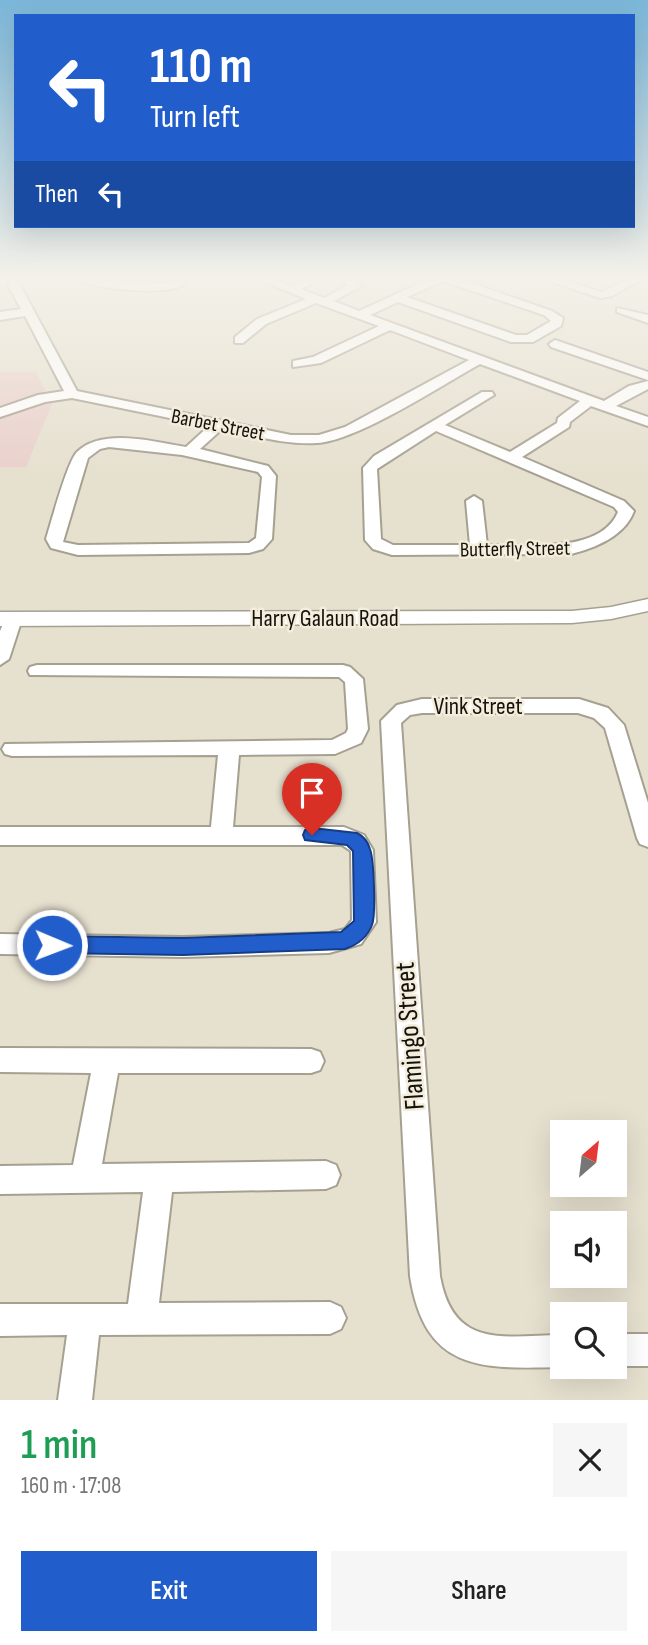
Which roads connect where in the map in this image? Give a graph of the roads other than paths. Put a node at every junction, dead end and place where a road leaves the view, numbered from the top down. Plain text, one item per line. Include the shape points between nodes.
1 (44, 342) edge
2 (355, 342) edge
3 (435, 342) edge
4 (555, 344) dead end
5 (480, 359) junction
6 (297, 364) dead end
7 (647, 383) edge
8 (72, 394) junction
9 (487, 395) dead end
10 (599, 403) junction
11 (0, 413) edge
12 (624, 413) junction
13 (648, 422) edge
14 (218, 425) junction
15 (435, 426) junction
16 (188, 453) junction
17 (511, 458) junction
18 (474, 501) dead end
19 (479, 550) junction
20 (648, 605) edge
21 (7, 619) edge
22 (0, 659) edge
23 (37, 671) dead end
24 (390, 730) joint
25 (229, 749) junction
26 (12, 750) dead end
27 (640, 781) edge
28 (221, 835) junction
29 (0, 836) edge
30 (648, 838) edge
31 (0, 944) edge
32 (0, 1060) edge
33 (107, 1061) junction
34 (311, 1061) dead end
35 (326, 1175) dead end
36 (85, 1178) junction
37 (159, 1178) junction
38 (0, 1181) edge
39 (330, 1318) dead end
40 (142, 1319) junction
41 (85, 1320) junction
42 (0, 1321) edge
43 (627, 1350) edge
44 (648, 1350) edge
45 (550, 1351) edge
46 (75, 1400) edge

1 - 8 street
2 - 6 street
3 - 5 street
4 - 7 street
5 - 10 street
5 - 14 street, Barbet Street via 330,438 291,439
7 - 10 street
7 - 12 street via 648,395
8 - 11 street via 43,398
8 - 14 street, Barbet Street
9 - 15 street, Butterfly Street
10 - 12 street
10 - 17 street
12 - 13 street
14 - 16 street
15 - 17 street, Butterfly Street
15 - 19 street, Butterfly Street via 370,468 373,540 392,550
16 - 16 street via 268,473 262,543 249,548 78,550 54,542 81,456 88,449 120,443
17 - 19 street, Butterfly Street via 611,501 626,514 580,548
18 - 19 street
20 - 21 main road, Harry Galaun Road via 572,617
21 - 22 street
23 - 25 street via 337,670 352,676 358,729 349,742 335,747
24 - 27 street, Vink Street via 397,715 422,706 579,706 601,713 614,725
24 - 45 street, Flamingo Street via 425,1276 431,1307 452,1335 477,1349
25 - 26 street
25 - 28 street
27 - 30 street
28 - 29 street
28 - 31 street via 334,835 356,841 362,850 362,928 353,937 330,943 183,947
32 - 33 street
33 - 34 street
33 - 36 street
35 - 37 street
36 - 37 street
36 - 38 street
37 - 40 street
39 - 40 street
40 - 41 street
41 - 42 street
41 - 46 street
43 - 44 street

